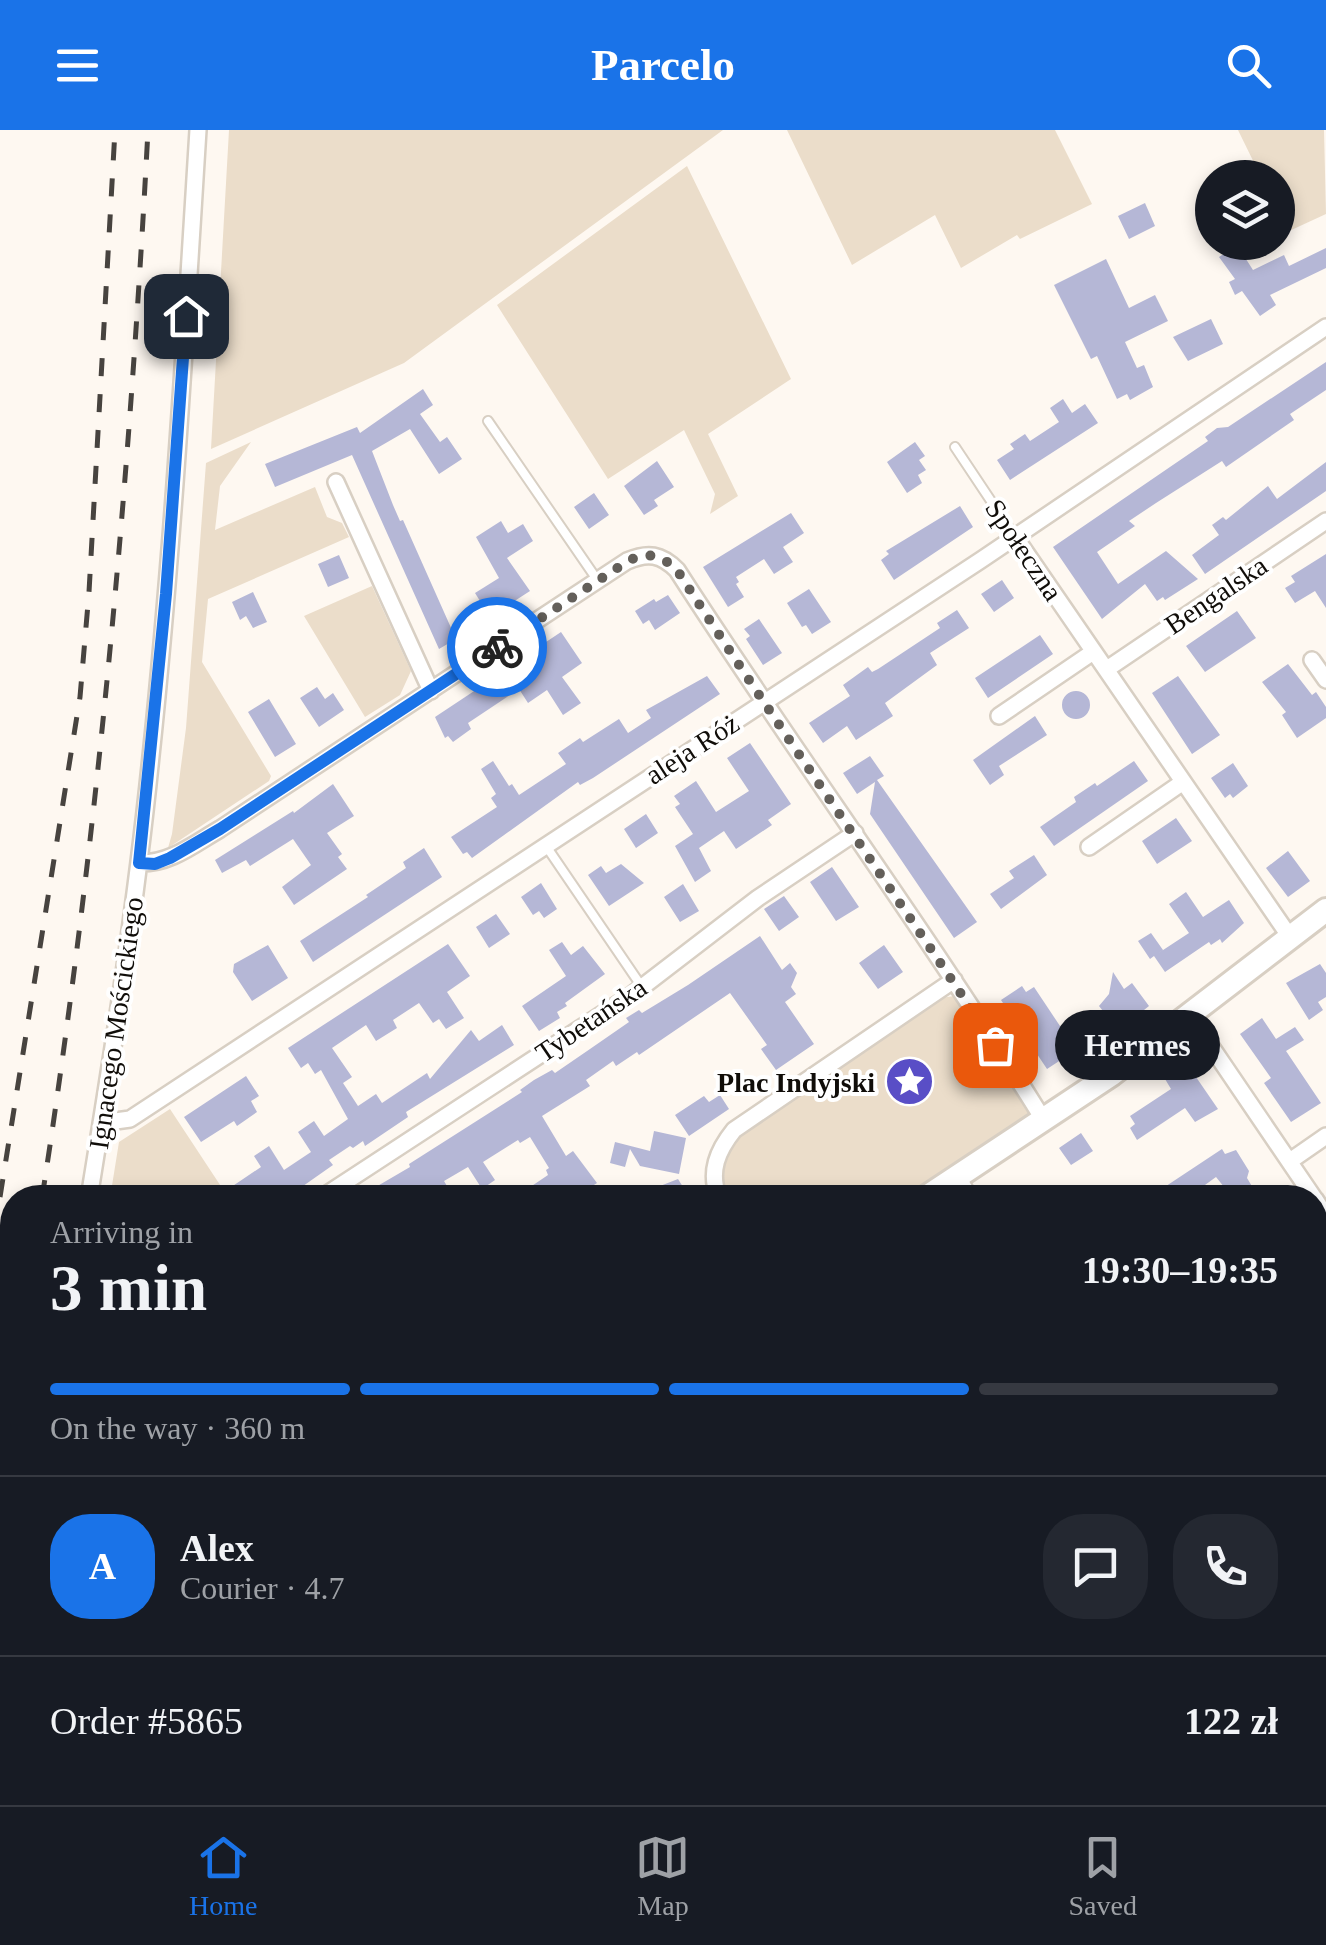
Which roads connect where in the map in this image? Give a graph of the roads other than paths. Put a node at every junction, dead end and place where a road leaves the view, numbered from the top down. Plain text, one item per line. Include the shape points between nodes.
1 (198, 130) edge
2 (1326, 326) edge
3 (488, 421) dead end
4 (955, 448) dead end
5 (336, 482) dead end
6 (1326, 521) edge
7 (1015, 537) junction
8 (598, 581) junction
9 (1093, 652) junction
10 (1312, 660) dead end
11 (1106, 669) junction
12 (1326, 680) edge
13 (431, 691) junction
14 (765, 701) junction
15 (998, 716) dead end
16 (1183, 782) junction
17 (855, 833) junction
18 (546, 846) junction
19 (1089, 847) dead end
20 (139, 863) junction
21 (1326, 910) edge
22 (1290, 937) junction
23 (954, 980) junction
24 (642, 987) junction
25 (1189, 1014) junction
26 (1043, 1119) junction
27 (101, 1124) junction
28 (1326, 1136) edge
29 (1290, 1160) junction
30 (960, 1174) junction
31 (91, 1185) edge
32 (341, 1185) edge
33 (716, 1185) edge
34 (944, 1185) edge
35 (967, 1185) edge
36 (1306, 1185) edge

1 - 20 street, Ignacego Mościckiego via 166,594
2 - 7 street, aleja Róż
3 - 8 lane
4 - 7 lane, Społeczna
5 - 13 street
6 - 11 street, Bengalska
7 - 9 street, Społeczna
7 - 14 street, aleja Róż
8 - 13 street
8 - 14 street via 640,555 666,559
9 - 11 street, Społeczna
9 - 15 street
10 - 12 street
11 - 16 street, Społeczna
13 - 20 street via 220,829 170,858
14 - 17 street
14 - 18 street, aleja Róż
16 - 19 street
16 - 22 street, Społeczna
17 - 23 street
17 - 24 street, Tybetańska
18 - 24 lane
18 - 27 street, aleja Róż via 130,1119
20 - 27 street, Ignacego Mościckiego
21 - 22 street
22 - 25 street
23 - 26 street
23 - 33 street via 734,1130 716,1158
24 - 32 street, Tybetańska
25 - 26 street
25 - 29 street
26 - 30 street
27 - 31 street, Ignacego Mościckiego
28 - 29 street
29 - 36 street
30 - 34 street
30 - 35 lane

